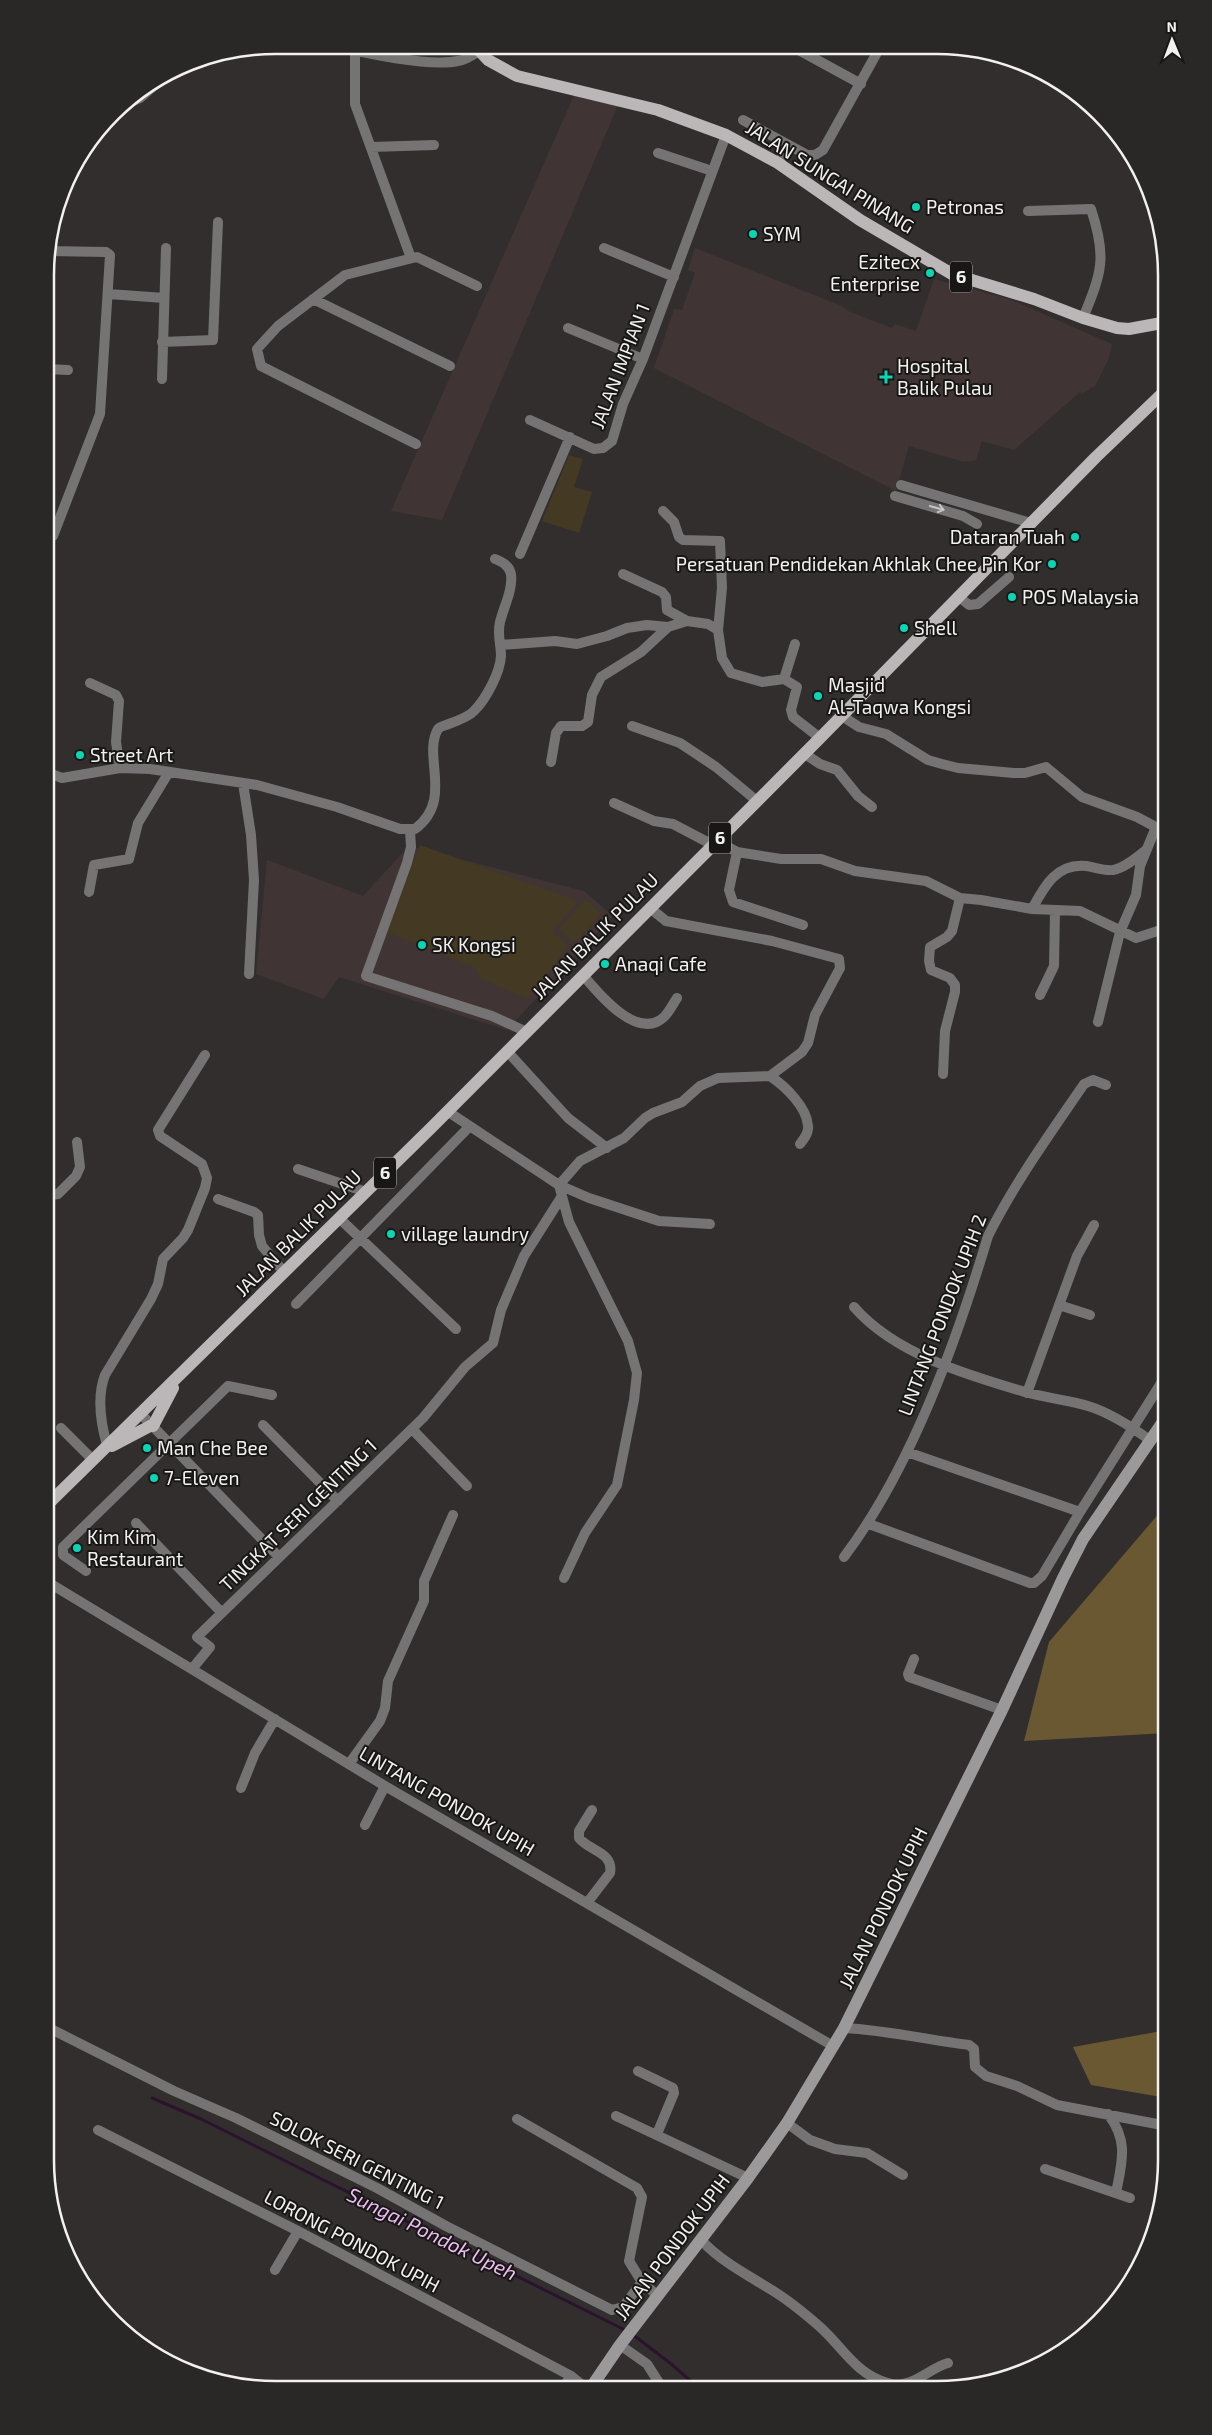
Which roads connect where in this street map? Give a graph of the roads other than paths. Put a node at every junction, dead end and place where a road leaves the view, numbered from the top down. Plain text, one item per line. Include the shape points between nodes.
1 (355, 54) edge
2 (373, 54) edge
3 (472, 54) edge
4 (483, 54) edge
5 (806, 54) edge
6 (876, 54) edge
7 (861, 84) junction
8 (743, 120) dead end
9 (726, 135) junction
10 (434, 145) dead end
11 (789, 145) junction
12 (371, 147) junction
13 (658, 153) dead end
14 (778, 163) junction
15 (712, 171) junction
16 (1028, 210) dead end
17 (218, 222) dead end
18 (166, 248) dead end
19 (604, 248) dead end
20 (55, 251) edge
21 (411, 258) junction
22 (674, 276) junction
23 (477, 286) dead end
24 (109, 294) junction
25 (164, 298) junction
26 (313, 299) junction
27 (1084, 318) junction
28 (1158, 323) edge
29 (568, 328) dead end
30 (162, 342) junction
31 (643, 359) junction
32 (450, 366) dead end
33 (54, 369) edge
34 (68, 370) dead end
35 (162, 379) dead end
36 (1158, 397) edge
37 (530, 420) dead end
38 (570, 437) junction
39 (416, 444) dead end
40 (901, 485) dead end
41 (895, 496) dead end
42 (663, 511) dead end
43 (1031, 523) junction
44 (978, 524) dead end
45 (54, 536) dead end
46 (520, 554) dead end
47 (495, 559) dead end
48 (623, 574) dead end
49 (1009, 577) dead end
50 (958, 596) junction
51 (687, 621) junction
52 (668, 627) junction
53 (718, 630) junction
54 (795, 644) dead end
55 (500, 645) junction
56 (784, 679) junction
57 (90, 683) dead end
58 (842, 716) junction
59 (632, 726) dead end
60 (820, 738) junction
61 (805, 754) junction
62 (551, 762) dead end
63 (120, 768) junction
64 (168, 772) junction
65 (54, 775) edge
66 (244, 783) junction
67 (757, 801) junction
68 (614, 803) dead end
69 (872, 807) dead end
70 (1158, 828) edge
71 (410, 830) junction
72 (1158, 835) edge
73 (715, 843) junction
74 (1147, 849) junction
75 (737, 852) junction
76 (89, 892) dead end
77 (960, 898) junction
78 (650, 908) junction
79 (1032, 909) junction
80 (1054, 911) junction
81 (803, 925) dead end
82 (1158, 931) edge
83 (1120, 932) junction
84 (249, 974) dead end
85 (583, 975) junction
86 (1040, 995) dead end
87 (677, 998) dead end
88 (1098, 1022) dead end
89 (526, 1032) junction
90 (507, 1051) junction
91 (205, 1055) dead end
92 (943, 1074) dead end
93 (770, 1076) junction
94 (1106, 1085) dead end
95 (447, 1111) junction
96 (469, 1128) junction
97 (77, 1142) dead end
98 (800, 1144) dead end
99 (607, 1148) junction
100 (298, 1169) dead end
101 (559, 1185) junction
102 (366, 1192) junction
103 (54, 1195) edge
104 (562, 1196) junction
105 (218, 1199) dead end
106 (339, 1218) junction
107 (710, 1224) dead end
108 (1094, 1225) dead end
109 (360, 1238) junction
110 (284, 1272) junction
111 (296, 1304) dead end
112 (1059, 1305) junction
113 (854, 1307) dead end
114 (1090, 1315) dead end
115 (456, 1329) dead end
116 (944, 1364) junction
117 (183, 1372) junction
118 (1158, 1387) edge
119 (1026, 1393) junction
120 (272, 1395) dead end
121 (140, 1413) junction
122 (153, 1425) junction
123 (264, 1425) dead end
124 (61, 1428) dead end
125 (1134, 1428) junction
126 (412, 1429) junction
127 (1158, 1430) edge
128 (1151, 1441) junction
129 (170, 1444) junction
130 (907, 1452) junction
131 (99, 1453) junction
132 (467, 1486) dead end
133 (54, 1498) edge
134 (338, 1501) junction
135 (1080, 1512) junction
136 (453, 1515) dead end
137 (136, 1523) dead end
138 (869, 1524) junction
139 (279, 1557) junction
140 (844, 1557) dead end
141 (86, 1571) dead end
142 (564, 1578) dead end
143 (54, 1586) edge
144 (222, 1613) junction
145 (914, 1659) dead end
146 (192, 1669) junction
147 (1002, 1710) junction
148 (274, 1719) junction
149 (349, 1764) junction
150 (385, 1786) junction
151 (241, 1788) dead end
152 (592, 1810) dead end
153 (365, 1826) dead end
154 (587, 1903) junction
155 (844, 2028) junction
156 (54, 2031) edge
157 (833, 2046) junction
158 (638, 2071) dead end
159 (1108, 2114) junction
160 (616, 2116) dead end
161 (517, 2119) dead end
162 (787, 2123) junction
163 (1158, 2125) edge
164 (98, 2130) dead end
165 (657, 2134) junction
166 (1045, 2168) dead end
167 (903, 2175) dead end
168 (748, 2178) junction
169 (1116, 2194) junction
170 (1130, 2198) dead end
171 (298, 2231) junction
172 (702, 2241) junction
173 (275, 2270) dead end
174 (642, 2282) junction
175 (658, 2296) junction
176 (627, 2337) junction
177 (948, 2362) dead end
178 (571, 2376) junction
179 (568, 2381) edge
180 (578, 2381) edge
181 (594, 2381) edge
182 (658, 2381) edge
183 (882, 2381) edge
184 (912, 2381) edge

1 - 12 street via 355,104
2 - 3 street via 450,62
4 - 9 main road, JALAN SUNGAI PINANG / 6 via 517,76 658,110
5 - 7 street
6 - 7 street
7 - 11 street via 823,150 807,155
8 - 11 street
9 - 14 main road, JALAN SUNGAI PINANG / 6
9 - 15 street, JALAN IMPIAN 1
10 - 12 street
11 - 14 street
12 - 21 street
13 - 15 street
14 - 27 main road, JALAN SUNGAI PINANG / 6 via 860,220 952,274 1034,298
15 - 22 street, JALAN IMPIAN 1
16 - 27 street via 1091,209 1102,245 1101,266
17 - 30 street via 213,340
18 - 25 street
19 - 22 street
20 - 24 street via 108,253
21 - 23 street via 417,257
21 - 26 street via 345,275
22 - 31 street, JALAN IMPIAN 1
24 - 25 street
24 - 45 street via 100,414
25 - 30 street
26 - 32 street
26 - 39 street via 259,345 261,366
27 - 28 main road, JALAN SUNGAI PINANG / 6 via 1117,328
29 - 31 street
30 - 35 street
31 - 38 street, JALAN IMPIAN 1 via 623,404 612,441 603,448 594,449
33 - 34 street
36 - 43 main road, JALAN BALIK PULAU / 6
37 - 38 street, JALAN IMPIAN 1
38 - 46 street
40 - 43 street
41 -> 44 street via 963,516
42 - 53 street via 674,522 683,540 720,541 722,588
43 - 50 main road, JALAN BALIK PULAU / 6
47 - 55 street via 507,566 511,575 500,623
48 - 51 street via 662,592 666,597 667,610
49 - 50 street via 978,604 969,604
50 - 58 main road, JALAN BALIK PULAU / 6
51 - 52 street
51 - 53 street via 708,624
52 - 55 street via 632,627 577,644 554,641
52 - 62 street via 641,652 602,677 592,695 588,722 582,726 561,726 556,733
53 - 56 street via 722,658 731,673 762,682
54 - 56 street
55 - 71 street via 498,670 475,710 459,722 437,729 434,798 427,816
56 - 60 street via 797,687 792,717
57 - 63 street via 116,695 119,701 116,742
58 - 60 main road, JALAN BALIK PULAU / 6
58 - 70 street via 859,727 886,734 928,760 958,768 1025,773 1046,767 1082,797
59 - 67 street via 680,743
60 - 61 main road, JALAN BALIK PULAU / 6
61 - 67 main road, JALAN BALIK PULAU / 6
61 - 69 street via 842,774 858,796
63 - 64 street
63 - 65 street via 62,778
64 - 66 street
64 - 76 street via 138,823 129,859 94,865
66 - 71 street via 282,790
66 - 84 street via 254,880
67 - 73 main road, JALAN BALIK PULAU / 6
68 - 73 street
71 - 89 street via 411,847 407,863 366,976 492,1016
72 - 74 street
73 - 75 street
73 - 78 main road, JALAN BALIK PULAU / 6
74 - 79 street via 1124,866 1112,870 1083,866 1059,871
74 - 83 street via 1140,866 1136,895
75 - 77 street via 781,859 821,859 856,871 920,879
75 - 81 street via 729,890 733,902
77 - 79 street
77 - 92 street via 952,931 930,947 929,953 931,970 950,978 955,988 944,1038
78 - 85 main road, JALAN BALIK PULAU / 6
78 - 93 street via 666,921 772,941 840,959 840,968 811,1023 805,1048
79 - 80 street
80 - 83 street via 1080,911
80 - 86 street via 1054,966
82 - 83 street via 1136,938
83 - 88 street
85 - 87 street via 618,1012 641,1024 653,1023 664,1017
85 - 89 main road, JALAN BALIK PULAU / 6
89 - 90 main road, JALAN BALIK PULAU / 6
90 - 95 main road, JALAN BALIK PULAU / 6
90 - 99 street via 568,1118
91 - 131 street via 161,1123 158,1133 202,1164 207,1178 205,1188 184,1238 163,1259 151,1299 105,1375
93 - 98 street via 786,1088 806,1120 808,1131
93 - 99 street via 718,1078 700,1086 682,1102 653,1112 624,1138
94 - 116 street, LINTANG PONDOK UPIH 2 via 1094,1080 1084,1084 1011,1194 988,1236
95 - 96 street
95 - 102 main road, JALAN BALIK PULAU / 6
96 - 101 street
96 - 109 street
97 - 103 street via 80,1167 76,1176
99 - 101 street via 580,1161
100 - 102 street
101 - 104 street
101 - 107 street via 658,1221
102 - 106 main road, JALAN BALIK PULAU / 6
104 - 126 street, TINGKAT SERI GENTING 1 via 524,1256 501,1310 493,1342 465,1367
104 - 142 street via 569,1222 628,1341 636,1373 634,1400 617,1485 585,1533
105 - 110 street via 258,1215 262,1246
106 - 109 street
106 - 110 main road, JALAN BALIK PULAU / 6
108 - 112 street via 1077,1256
109 - 111 street
109 - 115 street
110 - 117 main road, JALAN BALIK PULAU / 6
112 - 114 street
112 - 119 street
113 - 116 street via 882,1332
116 - 119 street
116 - 130 street, LINTANG PONDOK UPIH 2
117 - 121 main road, JALAN BALIK PULAU / 6
117 - 122 main road
118 - 125 street
119 - 125 street via 1087,1406
120 - 129 street via 228,1386
121 - 122 street
121 - 131 main road, JALAN BALIK PULAU / 6
122 - 129 street
122 - 131 main road
123 - 134 street
124 - 131 street
125 - 128 street
125 - 135 street
126 - 132 street
126 - 134 street, TINGKAT SERI GENTING 1
127 - 128 main road, JALAN PONDOK UPIH
128 - 147 main road, JALAN PONDOK UPIH via 1083,1539
129 - 139 street
129 - 141 street via 63,1547 63,1554
130 - 135 street
130 - 138 street, LINTANG PONDOK UPIH 2
131 - 133 main road, JALAN BALIK PULAU / 6
134 - 139 street, TINGKAT SERI GENTING 1
135 - 138 street via 1042,1576 1034,1583
136 - 149 street via 424,1581 424,1601 388,1682 380,1721
137 - 144 street
138 - 140 street, LINTANG PONDOK UPIH 2
139 - 144 street, TINGKAT SERI GENTING 1
143 - 146 street, LINTANG PONDOK UPIH
144 - 146 street, TINGKAT SERI GENTING 1 via 197,1637 210,1646
145 - 147 street via 909,1677
146 - 148 street, LINTANG PONDOK UPIH
147 - 155 main road, JALAN PONDOK UPIH
148 - 149 street, LINTANG PONDOK UPIH
148 - 151 street
149 - 150 street, LINTANG PONDOK UPIH
150 - 153 street
150 - 154 street, LINTANG PONDOK UPIH
152 - 154 street via 579,1831 579,1838 605,1855 611,1868
154 - 157 street, LINTANG PONDOK UPIH
155 - 157 main road, JALAN PONDOK UPIH
155 - 159 street via 969,2045 974,2049 975,2067 986,2076 1057,2105
156 - 174 street, SOLOK SERI GENTING 1 via 377,2188 612,2310 623,2307
157 - 162 main road, JALAN PONDOK UPIH
158 - 165 street via 673,2088 674,2093
159 - 163 street
159 - 169 street via 1120,2131 1123,2148
160 - 165 street
161 - 174 street via 637,2188 642,2197 629,2261
162 - 167 street via 810,2140 835,2149 867,2153
162 - 168 main road, JALAN PONDOK UPIH
164 - 171 street, LORONG PONDOK UPIH
165 - 168 street
166 - 169 street
168 - 172 main road, JALAN PONDOK UPIH
169 - 170 street
171 - 173 street
171 - 178 street, LORONG PONDOK UPIH
172 - 175 main road, JALAN PONDOK UPIH
172 - 183 street via 726,2263 778,2294 819,2326 858,2368
174 - 175 street
175 - 176 main road, JALAN PONDOK UPIH
176 - 181 main road, JALAN PONDOK UPIH
176 - 182 street
177 - 184 street
178 - 179 street
178 - 180 street, LORONG PONDOK UPIH

